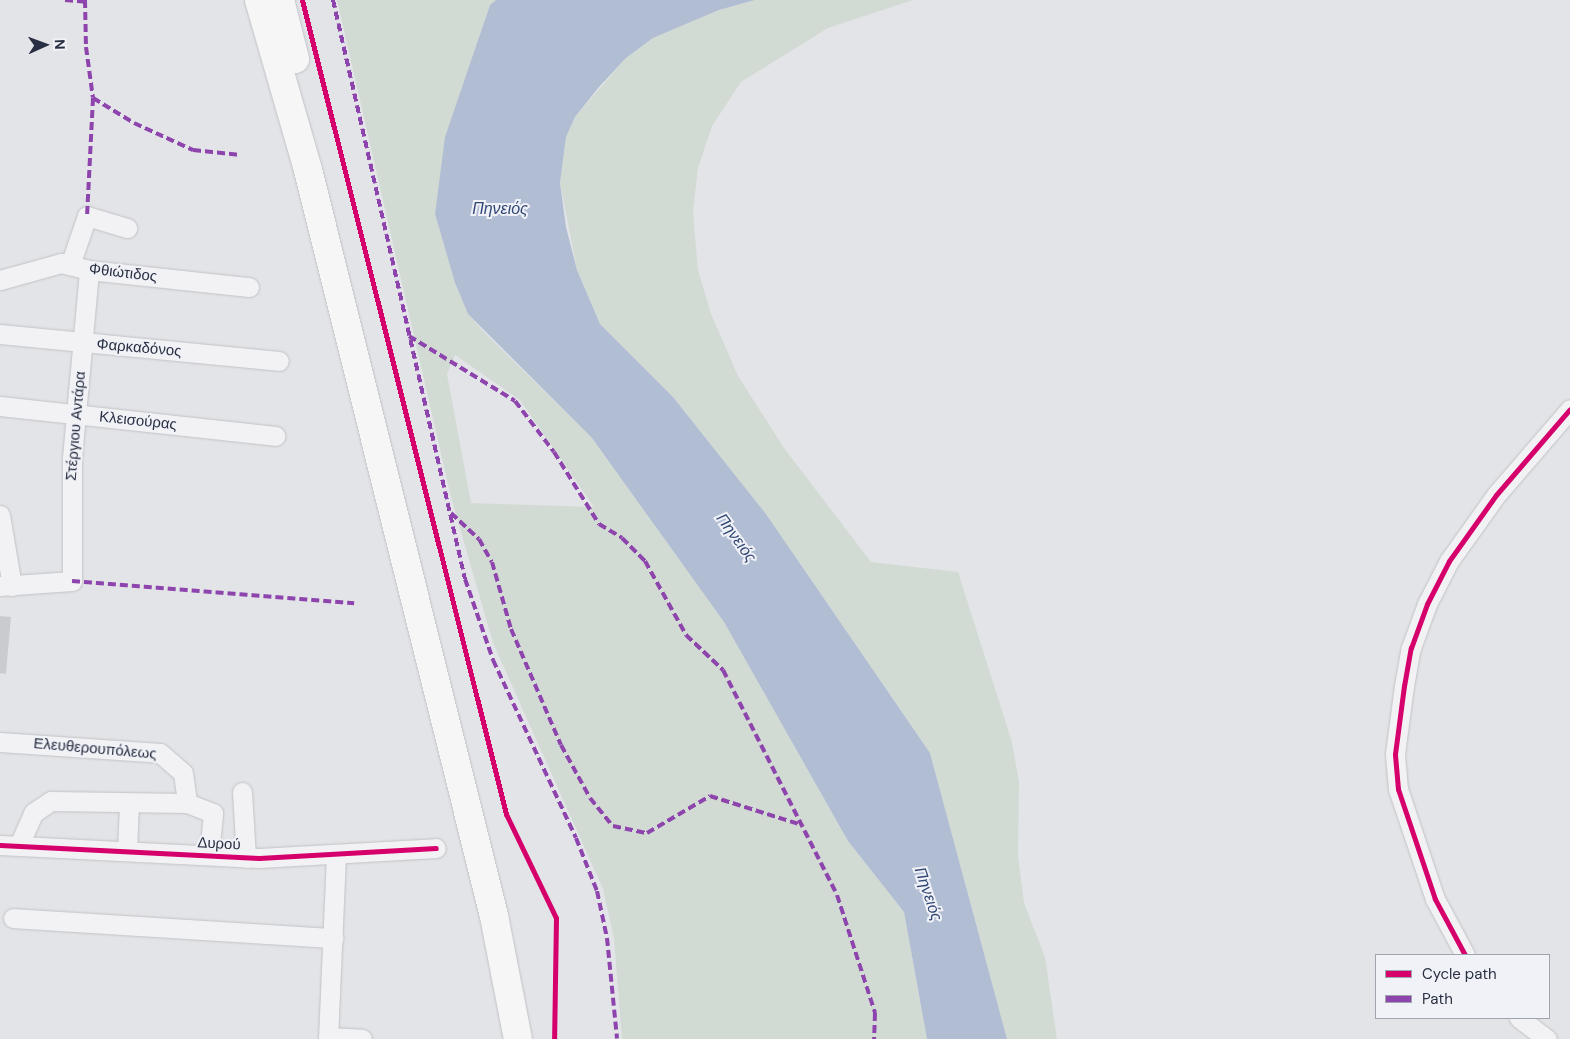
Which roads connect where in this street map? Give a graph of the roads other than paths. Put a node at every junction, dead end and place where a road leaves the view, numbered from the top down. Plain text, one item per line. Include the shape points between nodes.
1 (259, 0) edge
2 (280, 0) edge
3 (127, 228) dead end
4 (70, 265) junction
5 (88, 270) junction
6 (0, 280) edge
7 (249, 287) dead end
8 (0, 334) edge
9 (85, 343) junction
10 (279, 361) dead end
11 (0, 406) edge
12 (1570, 409) edge
13 (76, 414) junction
14 (275, 436) dead end
15 (0, 515) edge
16 (6, 586) edge
17 (0, 742) edge
18 (242, 792) dead end
19 (187, 803) junction
20 (128, 804) junction
21 (0, 845) edge
22 (19, 845) junction
23 (436, 848) dead end
24 (127, 851) junction
25 (336, 854) junction
26 (209, 855) junction
27 (246, 858) junction
28 (13, 918) dead end
29 (333, 938) junction
30 (1464, 954) edge
31 (1520, 1019) edge
32 (328, 1038) edge
33 (362, 1039) edge
34 (518, 1039) edge
35 (534, 1039) edge
36 (1547, 1039) edge

1 - 34 highway via 308,170 494,916
2 - 35 highway via 509,910
3 - 4 street via 87,216
4 - 5 street, Φθιώτιδος
4 - 6 street, Φθιώτιδος via 51,264
5 - 7 street, Φθιώτιδος
5 - 9 street, Στέργιου Αντάρα
8 - 9 street, Φαρκαδόνος
9 - 10 street, Φαρκαδόνος
9 - 13 street, Στέργιου Αντάρα
11 - 13 street, Κλεισούρας
12 - 30 street via 1496,495 1449,561 1427,604 1411,648 1395,754 1398,789 1435,899
13 - 14 street, Κλεισούρας
13 - 16 street, Στέργιου Αντάρα via 70,496 72,581
15 - 16 street
17 - 19 street, Ελευθερουπόλεως via 160,753 183,773
18 - 27 street
19 - 20 street
19 - 26 street via 213,813
20 - 22 street via 51,801 33,813
20 - 24 street
21 - 22 street, Δυρού
22 - 24 street, Δυρού
23 - 25 street, Δυρού
24 - 26 street, Δυρού
25 - 27 street, Δυρού
25 - 29 street
26 - 27 street, Δυρού
28 - 29 street
29 - 32 street
31 - 36 street
32 - 33 street

